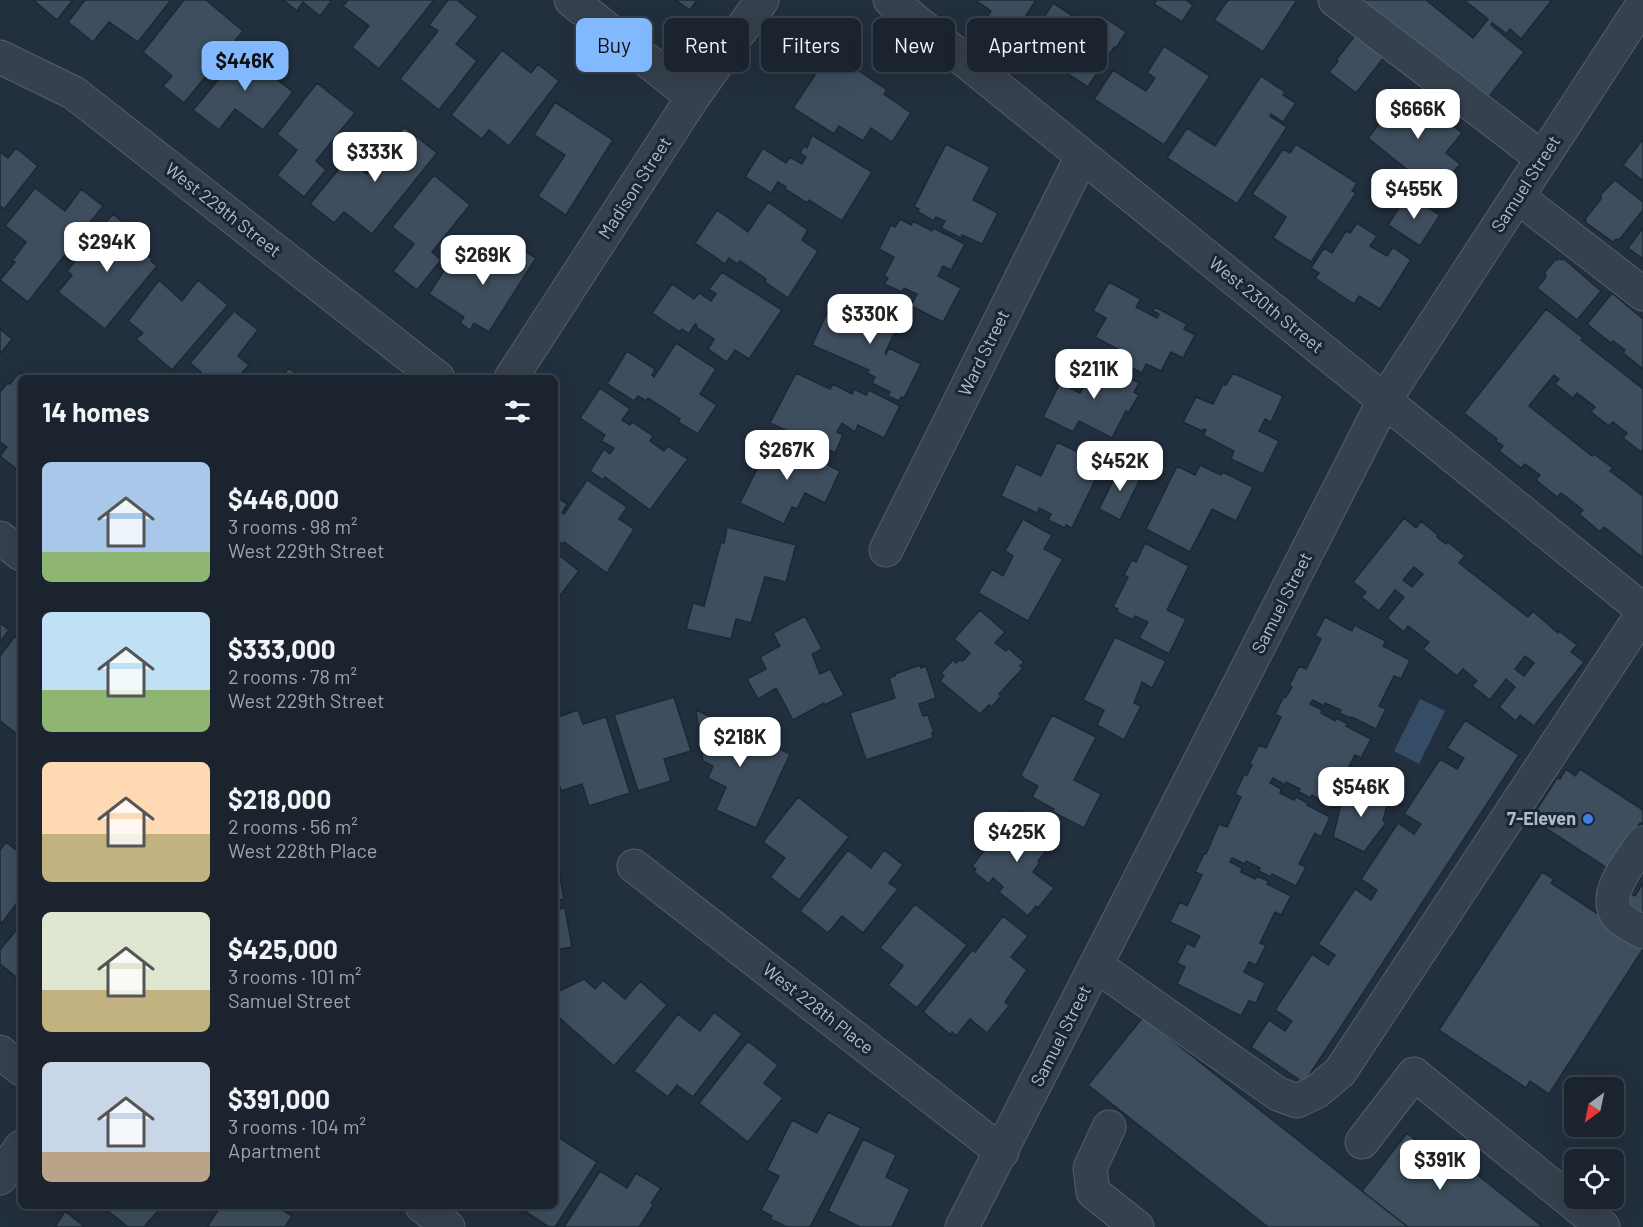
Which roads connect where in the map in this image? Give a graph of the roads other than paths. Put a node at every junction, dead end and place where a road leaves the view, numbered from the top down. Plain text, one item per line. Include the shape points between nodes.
1 (571, 0) edge
2 (762, 0) edge
3 (890, 0) edge
4 (1335, 0) edge
5 (1643, 4) edge
6 (0, 57) edge
7 (693, 97) junction
8 (1082, 156) junction
9 (1542, 158) junction
10 (1518, 196) junction
11 (1643, 294) edge
12 (434, 375) edge
13 (513, 375) edge
14 (1384, 401) junction
15 (0, 538) edge
16 (886, 550) dead end
17 (18, 552) edge
18 (1643, 611) edge
19 (1643, 843) edge
20 (634, 866) dead end
21 (1643, 932) edge
22 (1097, 966) junction
23 (0, 1052) edge
24 (18, 1067) edge
25 (1109, 1127) dead end
26 (1362, 1142) dead end
27 (18, 1151) edge
28 (1002, 1152) junction
29 (0, 1178) edge
30 (426, 1209) edge
31 (448, 1227) edge
32 (962, 1227) edge
33 (1137, 1227) edge
34 (1603, 1227) edge

1 - 7 street
2 - 7 street, Madison Street
3 - 8 street, West 230th Street
4 - 9 street
5 - 9 street, Samuel Street
6 - 12 street, West 229th Street via 74,93
7 - 13 street, Madison Street
8 - 14 street, West 230th Street
8 - 16 street, Ward Street
9 - 10 street, Samuel Street
10 - 11 street
10 - 14 street, Samuel Street
14 - 18 street, West 230th Street
14 - 22 street, Samuel Street
15 - 17 street
18 - 22 street via 1340,1072 1316,1092 1297,1101 1278,1094
19 - 21 street via 1617,883 1613,901 1618,916
20 - 28 street, West 228th Place
22 - 28 street, Samuel Street
23 - 24 street
25 - 33 street via 1090,1168 1093,1192
26 - 34 street via 1414,1074
27 - 29 street
28 - 32 street, Samuel Street
30 - 31 street

